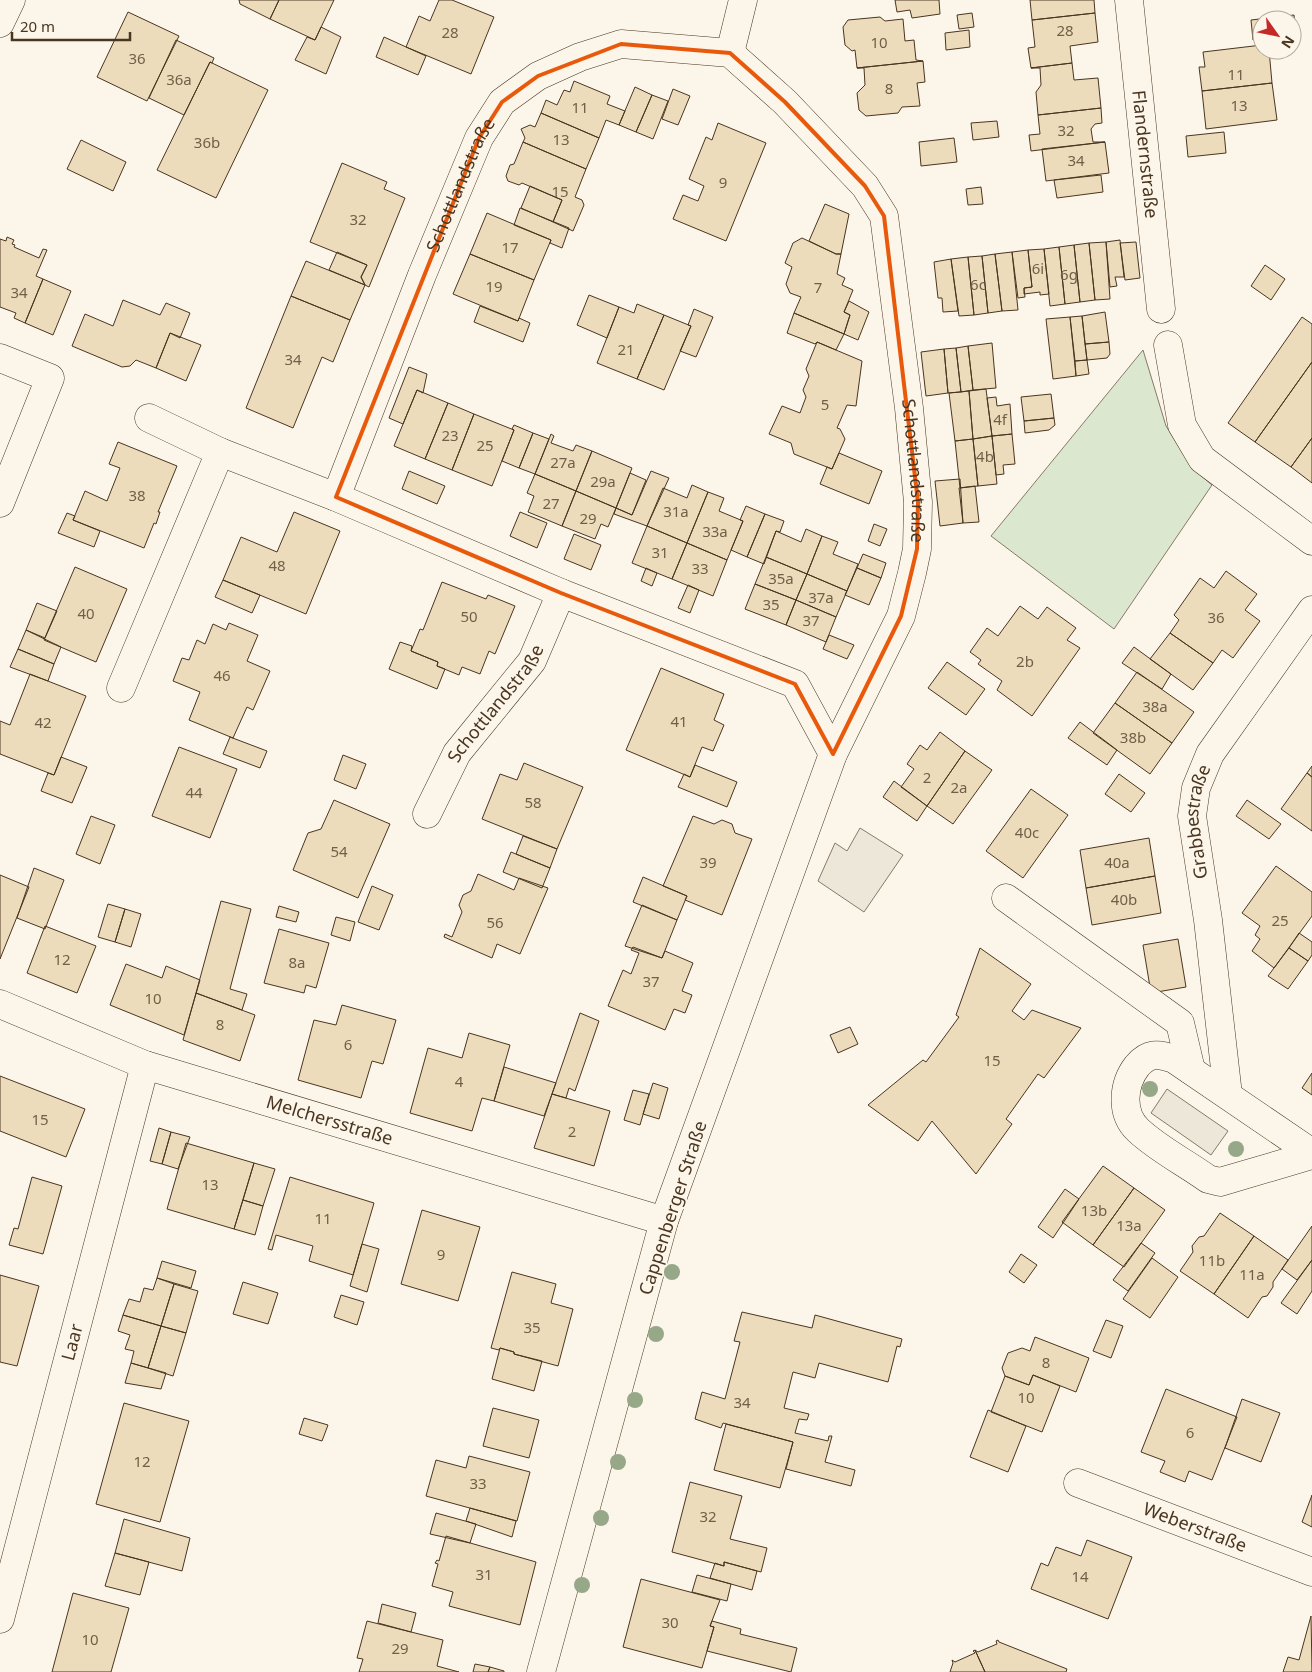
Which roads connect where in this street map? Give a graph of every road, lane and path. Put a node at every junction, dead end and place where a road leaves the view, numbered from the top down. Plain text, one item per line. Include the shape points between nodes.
1 (11, 0) edge
2 (743, 0) edge
3 (1129, 0) edge
4 (0, 23) edge
5 (730, 53) junction
6 (1161, 308) dead end
7 (1168, 345) dead end
8 (0, 358) edge
9 (149, 418) dead end
10 (220, 452) junction
11 (336, 497) junction
12 (0, 503) edge
13 (1312, 542) edge
14 (561, 593) junction
15 (1312, 610) edge
16 (121, 688) dead end
17 (833, 754) junction
18 (427, 814) dead end
19 (1006, 898) dead end
20 (0, 1004) edge
21 (145, 1065) junction
22 (1191, 1070) junction
23 (1228, 1096) junction
24 (1312, 1154) edge
25 (664, 1221) junction
26 (1078, 1482) dead end
27 (1312, 1572) edge
28 (0, 1619) edge
29 (541, 1672) edge

1 - 4 street
2 - 5 street
3 - 6 street, Flandernstraße
5 - 11 street, Schottlandstraße via 621,44 580,57 538,76 502,102 479,138
5 - 17 street, Schottlandstraße via 785,102 865,186 878,203 886,225 918,502 917,549 901,616
7 - 13 street via 1182,425 1202,459
8 - 12 street via 50,378
9 - 10 street
10 - 11 street
10 - 16 street
11 - 14 street
14 - 17 street via 795,684
14 - 18 street, Schottlandstraße via 532,661 457,753
15 - 23 street, Grabbestraße via 1210,754 1196,788 1192,816 1208,920
17 - 25 street, Cappenberger Straße
19 - 22 street via 1180,1023
20 - 21 street, Melchersstraße
21 - 25 street, Melchersstraße
21 - 28 street, Laar
22 - 23 street
22 - 24 street via 1160,1054 1144,1058 1131,1074 1124,1092 1128,1115 1137,1129 1208,1179 1220,1182
23 - 24 street
25 - 29 street, Cappenberger Straße
26 - 27 street, Weberstraße

